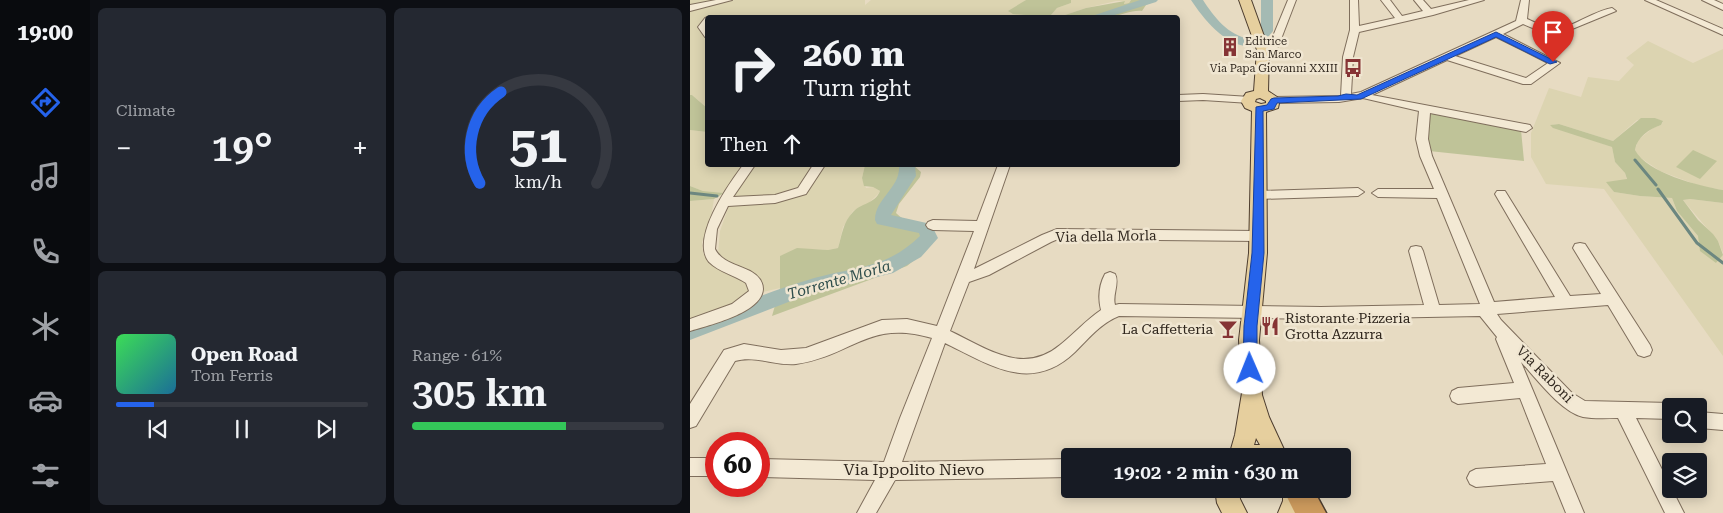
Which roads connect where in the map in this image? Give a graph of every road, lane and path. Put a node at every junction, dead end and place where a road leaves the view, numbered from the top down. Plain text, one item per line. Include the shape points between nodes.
1 (1292, 0) edge
2 (1354, 0) edge
3 (1385, 0) edge
4 (1418, 0) edge
5 (1480, 0) edge
6 (1525, 0) edge
7 (1649, 0) edge
8 (1706, 0) edge
9 (723, 1) edge
10 (1246, 2) edge
11 (690, 8) edge
12 (1723, 8) edge
13 (1612, 11) dead end
14 (1430, 13) junction
15 (712, 15) edge
16 (1400, 20) junction
17 (1522, 20) junction
18 (1355, 30) junction
19 (1723, 32) edge
20 (1496, 34) junction
21 (1448, 56) junction
22 (1264, 57) junction
23 (1376, 92) junction
24 (1346, 96) junction
25 (1180, 97) edge
26 (1274, 100) joint
27 (1254, 101) junction
28 (1402, 104) junction
29 (1424, 108) junction
30 (1526, 128) dead end
31 (748, 167) edge
32 (817, 167) edge
33 (1003, 167) edge
34 (1358, 192) dead end
35 (1378, 193) dead end
36 (1501, 194) dead end
37 (1258, 195) junction
38 (1442, 197) junction
39 (725, 202) junction
40 (933, 225) dead end
41 (982, 226) junction
42 (1258, 236) junction
43 (1580, 248) dead end
44 (1416, 251) dead end
45 (964, 277) junction
46 (1110, 278) dead end
47 (1611, 299) junction
48 (1565, 301) junction
49 (1433, 310) junction
50 (1109, 312) junction
51 (1252, 312) junction
52 (1491, 318) junction
53 (690, 325) edge
54 (942, 334) junction
55 (1644, 350) dead end
56 (1525, 390) junction
57 (1252, 393) junction
58 (1458, 396) dead end
59 (1623, 410) junction
60 (1662, 411) edge
61 (690, 420) edge
62 (1707, 421) edge
63 (1722, 424) edge
64 (1242, 448) edge
65 (1272, 448) edge
66 (690, 467) edge
67 (705, 467) edge
68 (770, 468) edge
69 (1061, 468) edge
70 (890, 471) junction
71 (1558, 472) junction
72 (1476, 478) dead end
73 (1295, 498) edge
74 (1302, 498) edge
75 (866, 513) edge
76 (1290, 513) edge
77 (1311, 513) edge
78 (1575, 513) edge
79 (1675, 513) edge

1 - 22 street via 1274,46
2 - 18 street
3 - 16 street
4 - 14 street
5 - 14 street
6 - 17 street
7 - 19 street
8 - 12 street
9 - 11 street
9 - 15 street
10 - 22 main road
13 - 17 street via 1560,31 1550,31
14 - 16 street
16 - 18 street
17 - 20 street
18 - 24 street via 1348,57
20 - 21 street
20 - 21 street via 1555,63 1528,82
21 - 23 street
22 - 27 main road
23 - 24 street via 1358,97
23 - 28 street
23 - 28 street via 1370,98
24 - 26 street via 1339,99
25 - 27 street
26 - 27 main road via 1270,107
27 - 37 main road
28 - 29 street
29 - 30 street
29 - 38 street via 1422,139
31 - 39 street
32 - 39 street via 802,191 775,199
33 - 41 street
34 - 37 street
35 - 38 street
36 - 48 street
37 - 42 main road
38 - 52 street
39 - 53 street via 708,240 708,251 715,260 752,278 756,291 740,307
40 - 41 street
41 - 45 street
42 - 45 street, Via della Morla via 1057,234
42 - 51 main road
43 - 47 street
44 - 49 street
45 - 54 street
46 - 50 street via 1106,300
47 - 48 street
47 - 55 street
48 - 52 street via 1496,308
49 - 51 street
49 - 52 street via 1479,309
50 - 51 street
50 - 54 street via 1064,352 1033,367 1000,363
51 - 57 main road via 1249,340
52 - 56 street via 1507,346
52 - 59 street, Via Raboni via 1566,398 1583,410
54 - 61 street via 895,325 879,327 793,357 744,351 730,354
54 - 70 street
56 - 58 street
56 - 71 street
57 - 64 main road
57 - 65 main road
59 - 60 street, Via Raboni
59 - 79 street
62 - 63 street
66 - 67 street
68 - 70 street, Via Ippolito Nievo
69 - 70 street, Via Ippolito Nievo
70 - 75 street
71 - 72 street
71 - 78 street
73 - 76 main road
74 - 77 highway

